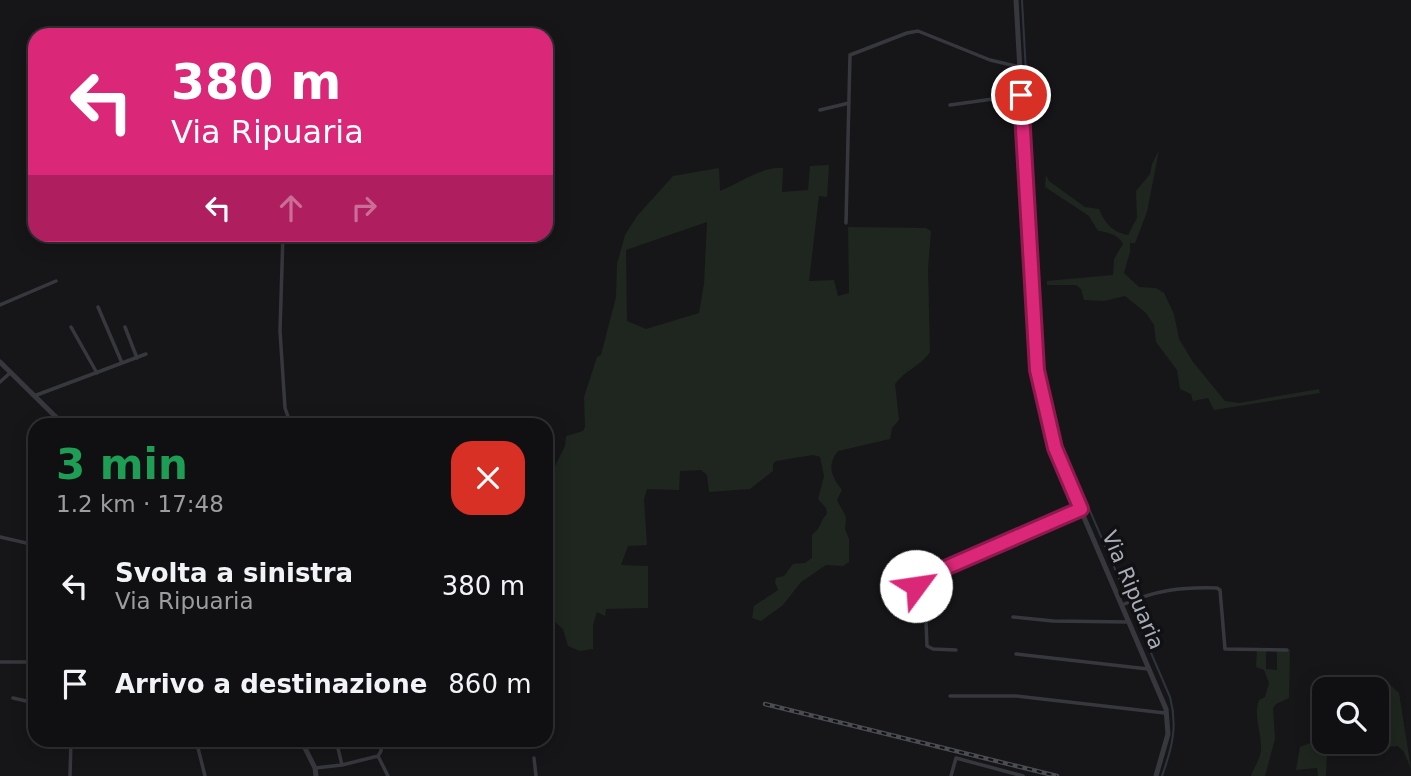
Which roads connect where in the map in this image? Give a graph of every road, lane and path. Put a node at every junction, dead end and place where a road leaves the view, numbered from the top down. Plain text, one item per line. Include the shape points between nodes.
1 (1016, 0) edge
2 (1020, 67) junction
3 (1021, 95) junction
4 (849, 103) junction
5 (950, 105) dead end
6 (820, 110) dead end
7 (846, 223) dead end
8 (283, 242) edge
9 (56, 281) dead end
10 (0, 304) edge
11 (98, 307) dead end
12 (71, 327) dead end
13 (125, 327) dead end
14 (146, 354) dead end
15 (137, 358) junction
16 (0, 362) edge
17 (122, 363) junction
18 (10, 372) junction
19 (97, 373) junction
20 (1, 379) edge
21 (34, 396) junction
22 (57, 418) edge
23 (289, 418) edge
24 (1081, 509) junction
25 (0, 537) edge
26 (28, 543) edge
27 (1123, 605) junction
28 (1013, 617) dead end
29 (1129, 622) junction
30 (956, 650) dead end
31 (1287, 650) dead end
32 (1016, 654) dead end
33 (0, 662) edge
34 (28, 662) edge
35 (1150, 669) junction
36 (950, 696) dead end
37 (13, 698) dead end
38 (28, 701) edge
39 (1167, 714) junction
40 (71, 747) edge
41 (199, 747) edge
42 (304, 747) edge
43 (338, 747) edge
44 (381, 747) edge
45 (378, 756) junction
46 (534, 758) dead end
47 (342, 765) junction
48 (315, 768) junction
49 (70, 776) edge
50 (205, 776) edge
51 (316, 776) edge
52 (388, 776) edge
53 (536, 776) edge
54 (951, 776) edge
55 (1023, 776) edge
56 (1156, 776) edge

1 - 2 street, Via Ripuaria
2 - 3 street, Via Ripuaria
2 - 4 street via 913,31 850,55
3 - 5 street
3 - 24 street, Via Ripuaria via 1037,370 1055,448
4 - 6 street
4 - 7 street
8 - 23 street via 281,331
9 - 10 street
11 - 17 street
12 - 19 street
13 - 15 street
14 - 15 street
15 - 17 street
16 - 18 street
17 - 19 street
18 - 20 street
18 - 21 street
19 - 21 street
21 - 22 street
24 - 27 street, Via Ripuaria
24 - 30 street via 918,580 915,592 919,614 926,621 927,646
25 - 26 street
27 - 29 street, Via Ripuaria
27 - 31 street via 1177,587 1217,588 1225,649
28 - 29 street
29 - 35 street, Via Ripuaria
32 - 35 street
33 - 34 street
35 - 39 street, Via Ripuaria
36 - 39 street via 1016,696
37 - 38 street
39 - 56 street, Via Ripuaria via 1167,742
40 - 49 street
41 - 50 street
42 - 48 street
43 - 47 street
44 - 45 street
45 - 47 street
45 - 52 street
46 - 53 street
47 - 48 street
48 - 51 street
54 - 55 street via 956,758

